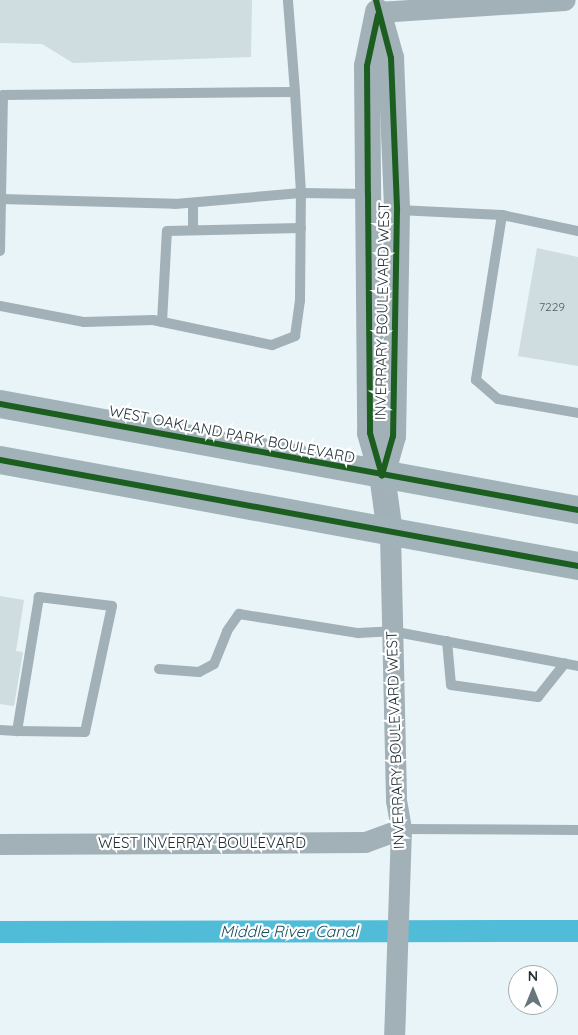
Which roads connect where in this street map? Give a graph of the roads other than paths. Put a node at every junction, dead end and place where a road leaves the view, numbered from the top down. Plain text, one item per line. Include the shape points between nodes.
1 (288, 0) edge
2 (565, 0) edge
3 (377, 6) edge
4 (295, 92) junction
5 (301, 193) junction
6 (368, 194) junction
7 (1, 199) junction
8 (193, 203) junction
9 (397, 210) junction
10 (502, 215) junction
11 (301, 228) junction
12 (193, 230) junction
13 (578, 231) edge
14 (0, 251) edge
15 (0, 306) edge
16 (162, 322) junction
17 (0, 404) edge
18 (578, 413) edge
19 (0, 460) edge
20 (382, 475) junction
21 (578, 510) edge
22 (390, 533) junction
23 (578, 566) edge
24 (392, 630) junction
25 (447, 641) junction
26 (564, 663) junction
27 (578, 666) edge
28 (159, 669) dead end
29 (0, 730) edge
30 (17, 731) junction
31 (401, 829) junction
32 (578, 830) edge
33 (0, 844) edge
34 (394, 1035) edge

1 - 4 lane
2 - 3 street
3 - 6 street, INVERRARY BOULEVARD WEST via 367,66
3 - 9 street, INVERRARY BOULEVARD WEST via 392,58
4 - 5 lane
4 - 7 lane via 3,95
5 - 6 lane
5 - 8 lane
5 - 11 lane
6 - 20 street, INVERRARY BOULEVARD WEST via 370,432
7 - 8 lane
7 - 14 lane
8 - 12 lane
9 - 10 lane
9 - 20 street, INVERRARY BOULEVARD WEST via 393,436
10 - 13 lane
10 - 18 lane via 476,380 498,399
11 - 12 lane
11 - 16 lane via 300,300 295,336 272,345
12 - 16 lane via 167,231
15 - 16 lane via 84,322
17 - 20 main road, WEST OAKLAND PARK BOULEVARD
19 - 22 main road
20 - 21 main road, WEST OAKLAND PARK BOULEVARD
20 - 22 street, INVERRARY BOULEVARD WEST
22 - 23 main road
22 - 24 street, INVERRARY BOULEVARD WEST
24 - 25 lane
24 - 28 lane via 358,633 240,614 227,631 214,664 199,672
24 - 31 street, INVERRARY BOULEVARD WEST via 396,800
25 - 26 lane
25 - 26 lane via 451,685 538,697
26 - 27 lane
29 - 30 lane
30 - 30 lane via 85,732 112,606 39,597
31 - 32 lane
31 - 33 street, WEST INVERRAY BOULEVARD via 365,842
31 - 34 street, INVERRARY BOULEVARD WEST

